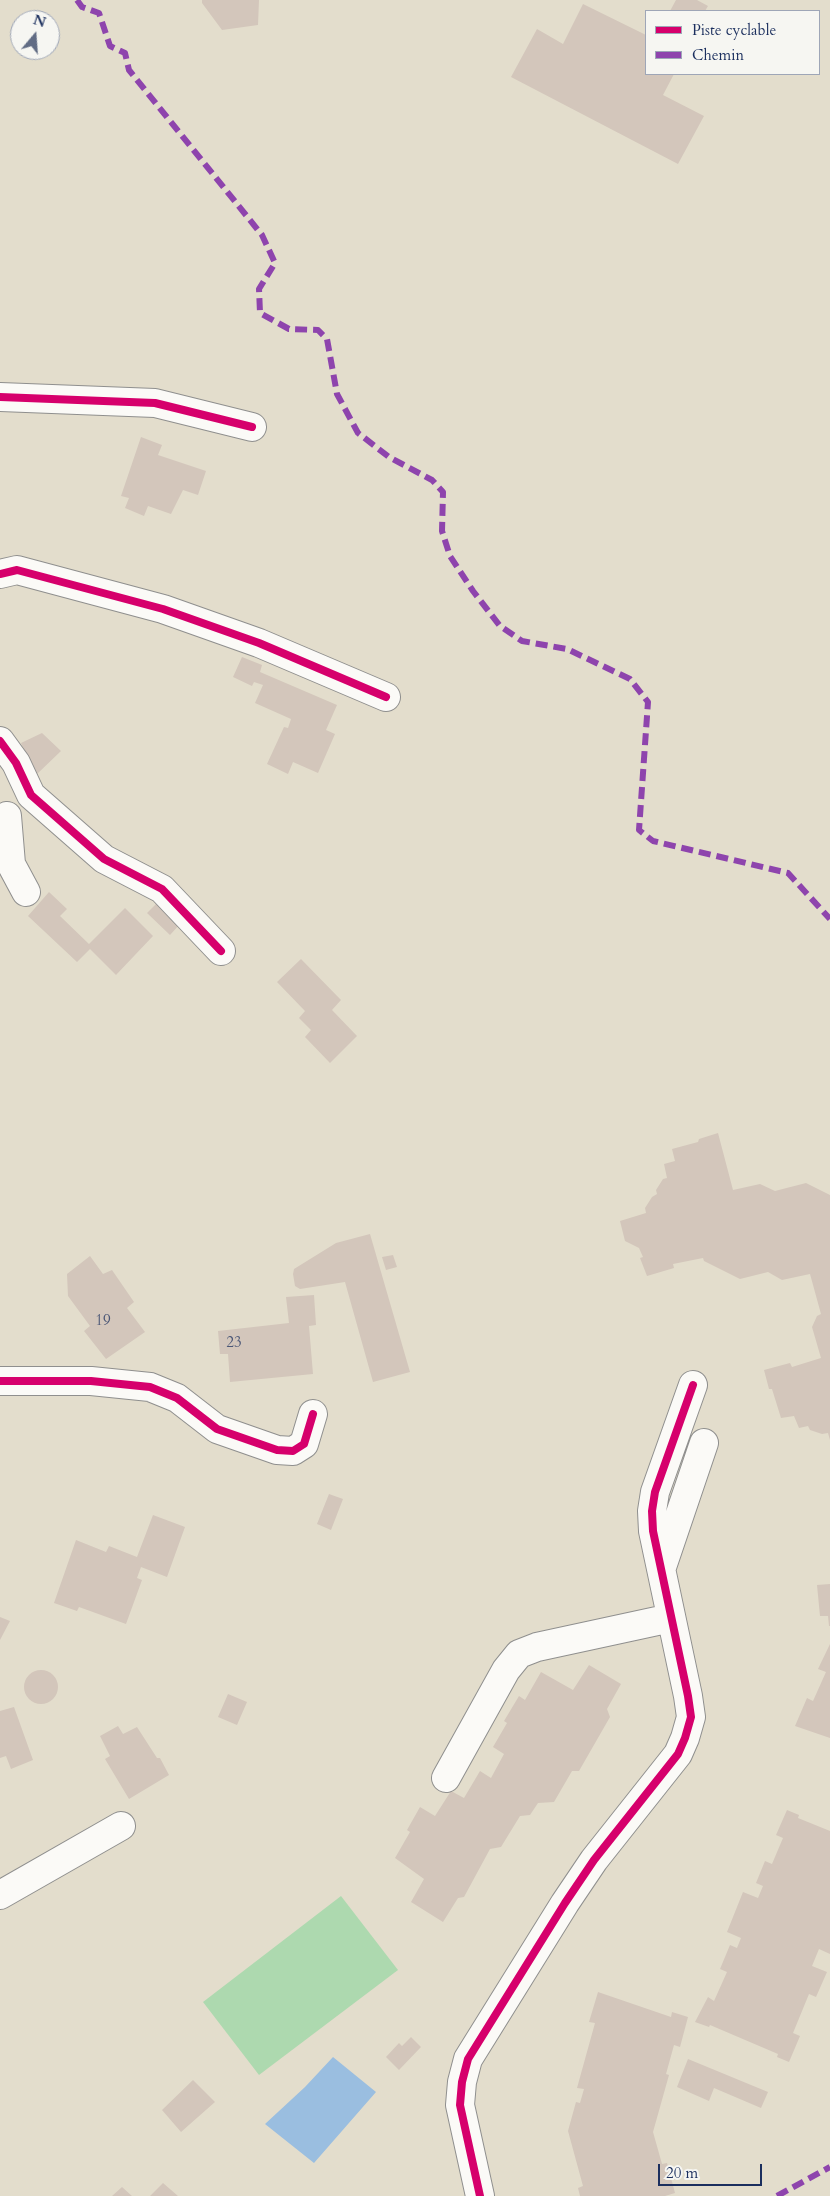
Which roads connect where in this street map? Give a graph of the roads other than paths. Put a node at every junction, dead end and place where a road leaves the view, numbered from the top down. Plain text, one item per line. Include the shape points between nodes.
1 (0, 397) edge
2 (252, 427) dead end
3 (0, 574) edge
4 (386, 697) dead end
5 (0, 741) edge
6 (31, 795) junction
7 (4, 816) edge
8 (26, 892) dead end
9 (221, 951) dead end
10 (0, 1381) edge
11 (693, 1386) dead end
12 (313, 1414) dead end
13 (704, 1443) dead end
14 (661, 1569) junction
15 (671, 1618) junction
16 (446, 1778) dead end
17 (120, 1826) dead end
18 (0, 1895) edge
19 (480, 2196) edge

1 - 2 street via 156,402
3 - 4 street via 17,570 163,609 259,642
5 - 6 street via 16,763
6 - 7 street
6 - 9 street via 104,859 162,889
7 - 8 street via 11,864
10 - 12 street via 91,1381 150,1388 177,1398 217,1429 277,1450 293,1451 304,1444
11 - 14 street via 655,1492 652,1511
13 - 14 street
14 - 15 street
15 - 16 street via 537,1647 519,1654 506,1670
15 - 19 street via 690,1716 678,1754 594,1860 468,2059 460,2105
17 - 18 street

